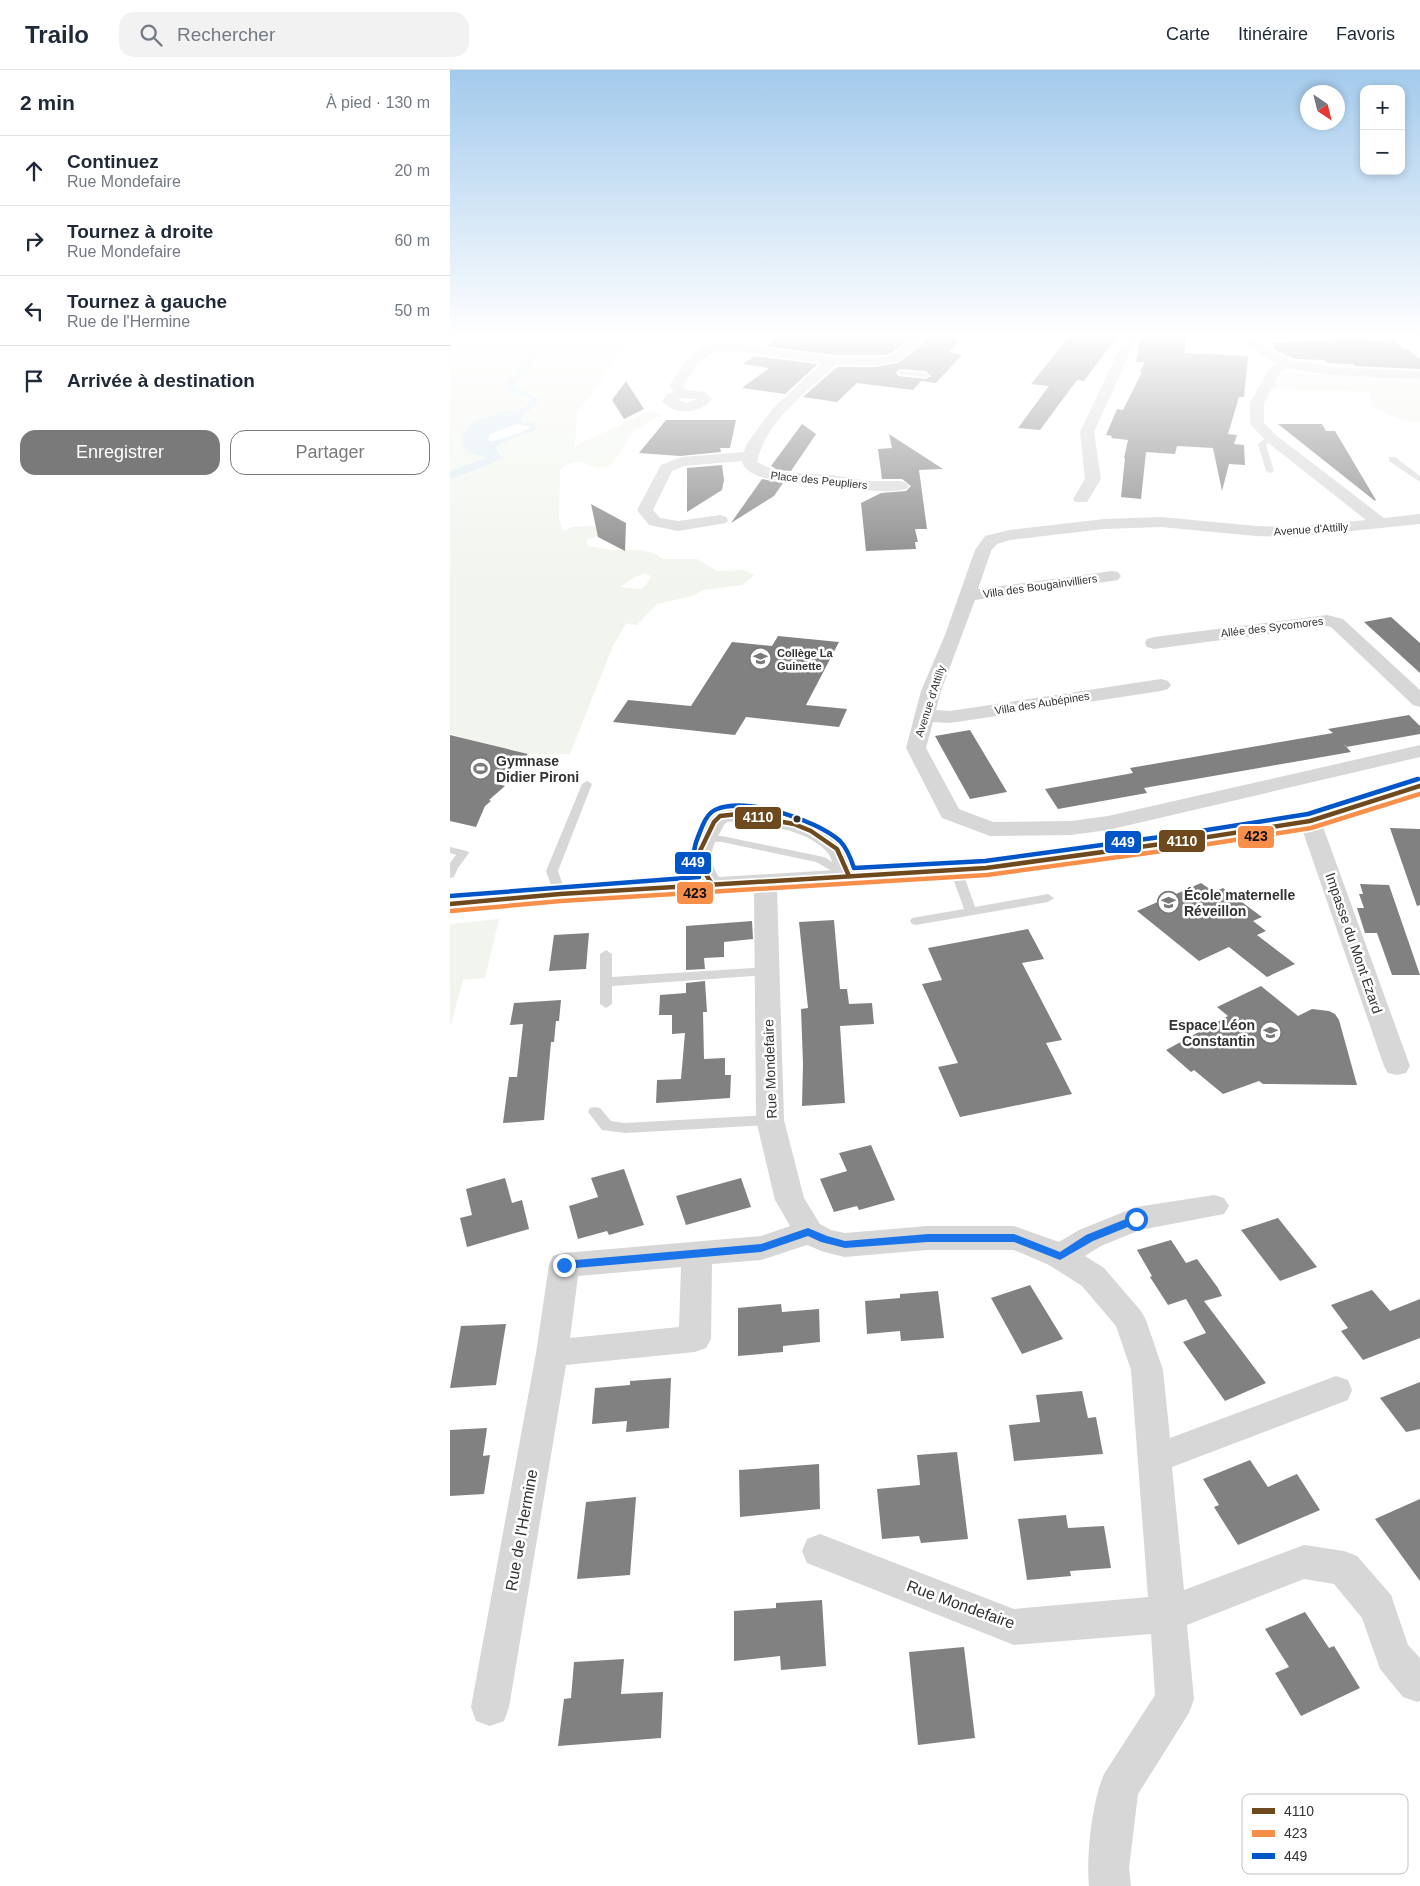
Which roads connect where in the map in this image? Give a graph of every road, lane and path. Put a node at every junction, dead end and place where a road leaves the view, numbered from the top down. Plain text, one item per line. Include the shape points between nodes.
1 (770, 422) edge
2 (1092, 422) edge
3 (1258, 422) edge
4 (1272, 438) junction
5 (750, 456) junction
6 (1392, 459) dead end
7 (1270, 470) dead end
8 (1420, 480) edge
9 (901, 486) dead end
10 (1082, 499) dead end
11 (1420, 519) edge
12 (720, 520) dead end
13 (1381, 523) junction
14 (1112, 576) dead end
15 (968, 596) junction
16 (1154, 643) dead end
17 (1161, 685) dead end
18 (1420, 701) edge
19 (924, 715) junction
20 (1420, 751) edge
21 (587, 784) dead end
22 (1420, 786) edge
23 (1310, 821) junction
24 (705, 838) junction
25 (450, 850) edge
26 (956, 870) junction
27 (450, 875) edge
28 (849, 876) junction
29 (765, 882) junction
30 (712, 884) junction
31 (560, 894) junction
32 (1048, 898) dead end
33 (450, 904) edge
34 (971, 911) junction
35 (916, 921) dead end
36 (606, 954) dead end
37 (767, 971) junction
38 (606, 982) junction
39 (606, 1004) dead end
40 (1397, 1066) dead end
41 (595, 1112) dead end
42 (770, 1120) junction
43 (1214, 1206) dead end
44 (808, 1232) junction
45 (697, 1254) junction
46 (1060, 1256) junction
47 (552, 1353) junction
48 (1336, 1390) dead end
49 (1154, 1459) junction
50 (820, 1551) dead end
51 (1168, 1614) junction
52 (1417, 1683) dead end
53 (490, 1706) dead end
54 (1110, 1886) edge

1 - 5 street via 753,445
2 - 10 street via 1087,432 1093,480
3 - 4 street
4 - 7 lane via 1262,444
4 - 13 street
5 - 9 street, Place des Peupliers via 748,464 759,472 783,479 812,478 868,486
5 - 12 street via 682,462 666,468 645,510 654,522 678,526
6 - 8 lane
11 - 13 street, Avenue d'Attilly
13 - 15 street, Avenue d'Attilly via 1292,532 1128,522 1008,535 991,540 983,550
14 - 15 street, Villa des Bougainvilliers
15 - 19 street, Avenue d'Attilly
16 - 18 street, Allée des Sycomores via 1327,620 1337,623
17 - 19 street, Villa des Aubépines via 950,717
19 - 20 street, Avenue d'Attilly via 916,748 950,813 990,829 1071,828 1108,823
21 - 31 lane via 552,871
22 - 23 street
23 - 26 street via 1148,846
23 - 40 street, Impasse du Mont Ezard
24 - 28 lane via 820,859
24 - 28 street via 720,816 738,814 794,824 837,849
24 - 30 street via 699,853 700,865
25 - 27 lane via 463,853
26 - 28 street
26 - 34 lane
28 - 29 street
29 - 30 street
29 - 37 street, Rue Mondefaire
30 - 31 street
31 - 33 street
32 - 34 lane
34 - 35 lane
36 - 38 lane
37 - 38 lane
37 - 42 street, Rue Mondefaire
38 - 39 lane
41 - 42 lane via 607,1126 625,1128
42 - 44 street, Rue Mondefaire via 790,1200
43 - 46 street via 1136,1219 1090,1238
44 - 45 street, Rue de l'Hermine via 761,1248
44 - 46 street via 845,1245 928,1238 1014,1238
45 - 47 street, Rue de l'Hermine via 564,1265
45 - 47 street via 695,1339
46 - 49 street via 1093,1277 1130,1320 1147,1370
47 - 53 street, Rue de l'Hermine
48 - 49 street
49 - 51 street
50 - 51 street, Rue Mondefaire via 1014,1627
51 - 52 street, Rue Mondefaire via 1304,1562 1344,1568 1378,1608 1393,1656
51 - 54 street via 1176,1698 1118,1788 1108,1868

